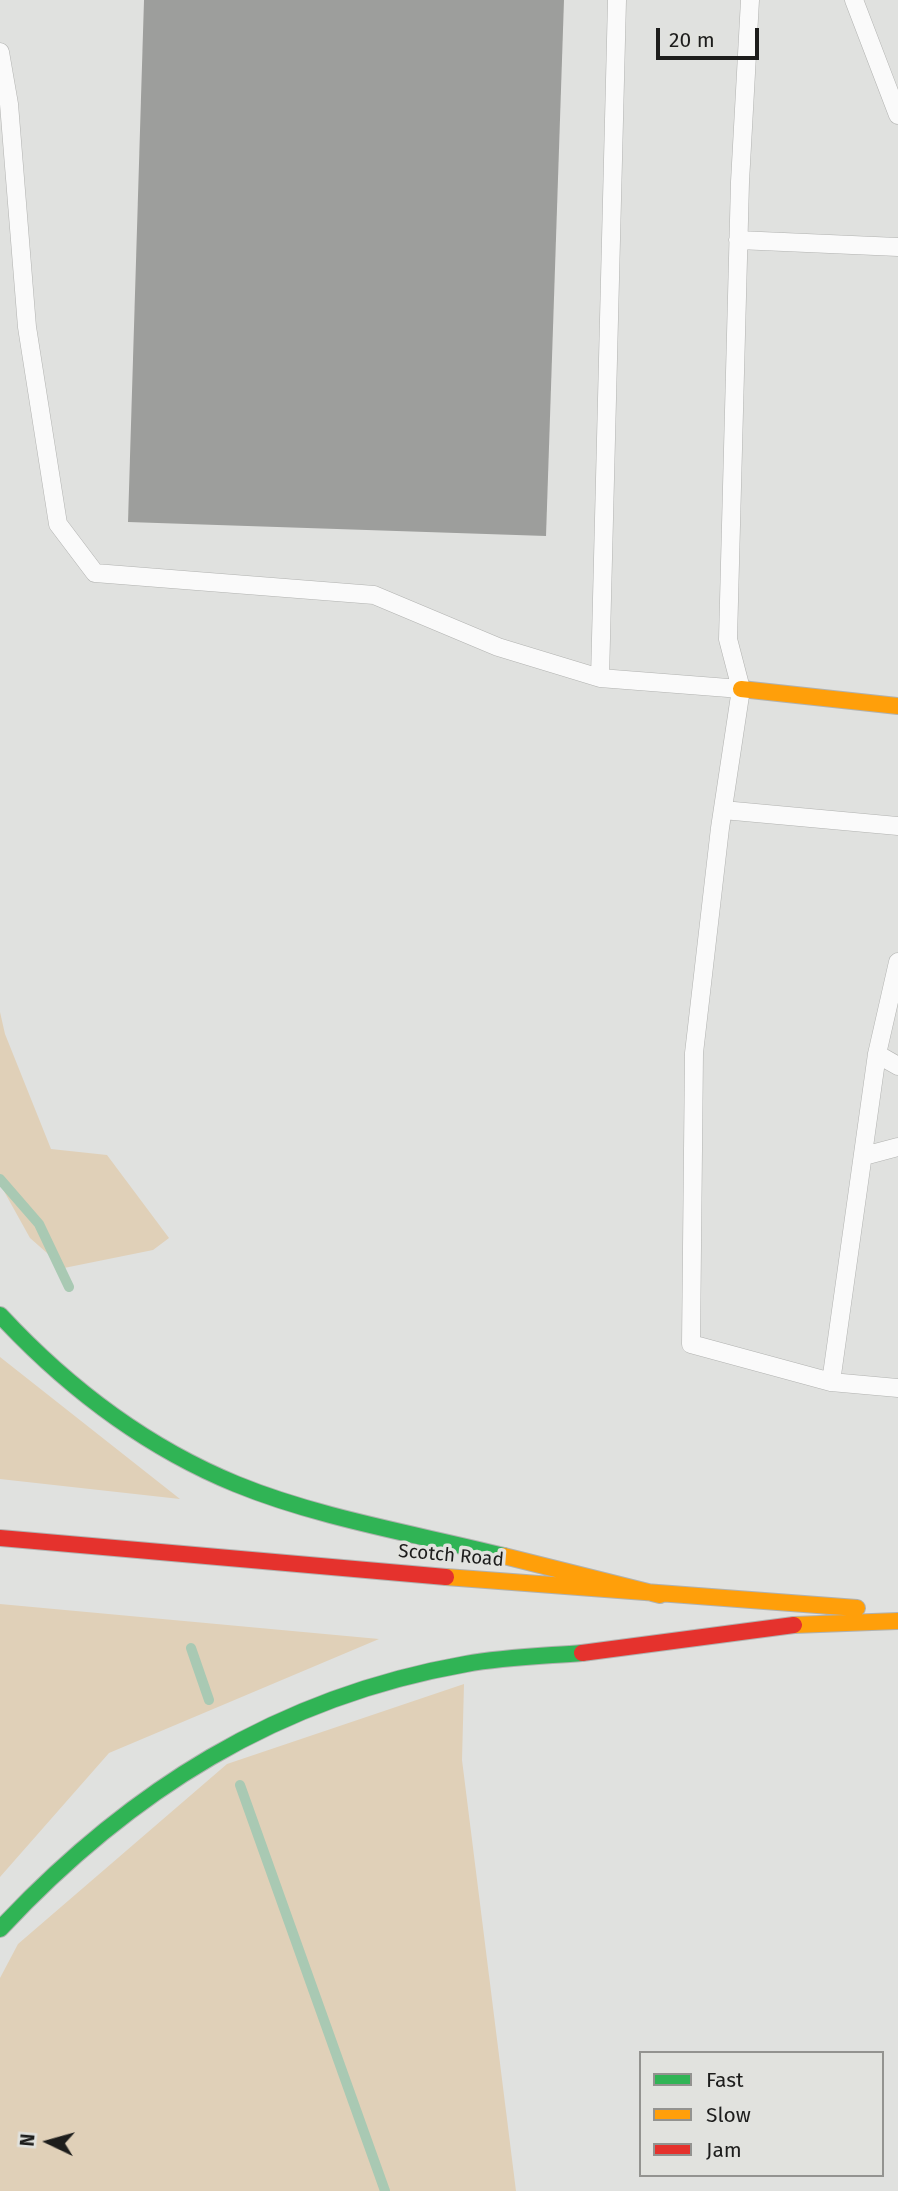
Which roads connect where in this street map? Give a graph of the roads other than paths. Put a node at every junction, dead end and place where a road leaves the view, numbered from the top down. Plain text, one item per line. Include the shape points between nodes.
1 (617, 0) edge
2 (750, 0) edge
3 (853, 0) edge
4 (0, 52) edge
5 (898, 115) edge
6 (738, 240) junction
7 (898, 247) edge
8 (600, 678) junction
9 (740, 689) junction
10 (898, 706) edge
11 (723, 810) junction
12 (898, 826) edge
13 (898, 962) edge
14 (877, 1054) junction
15 (898, 1066) edge
16 (898, 1147) edge
17 (864, 1156) junction
18 (0, 1315) edge
19 (831, 1382) junction
20 (898, 1388) edge
21 (0, 1538) edge
22 (660, 1595) junction
23 (898, 1611) edge
24 (898, 1621) edge
25 (0, 1929) edge

1 - 8 lane
2 - 6 lane
3 - 5 lane
4 - 8 lane via 9,104 27,327 58,524 95,573 374,595 498,646
6 - 7 lane
6 - 9 lane via 728,639
8 - 9 lane
9 - 10 main road
9 - 11 lane
11 - 12 lane
11 - 19 lane via 694,1053 691,1344
13 - 14 lane
14 - 15 lane
14 - 17 lane
16 - 17 lane
17 - 19 lane
18 - 22 main road via 42,1356 119,1417 156,1444 218,1476 314,1509
19 - 20 lane
21 - 22 main road, Scotch Road
22 - 23 main road, Scotch Road
24 - 25 main road via 799,1625 619,1650 469,1664 334,1698 261,1729 161,1787 57,1869

